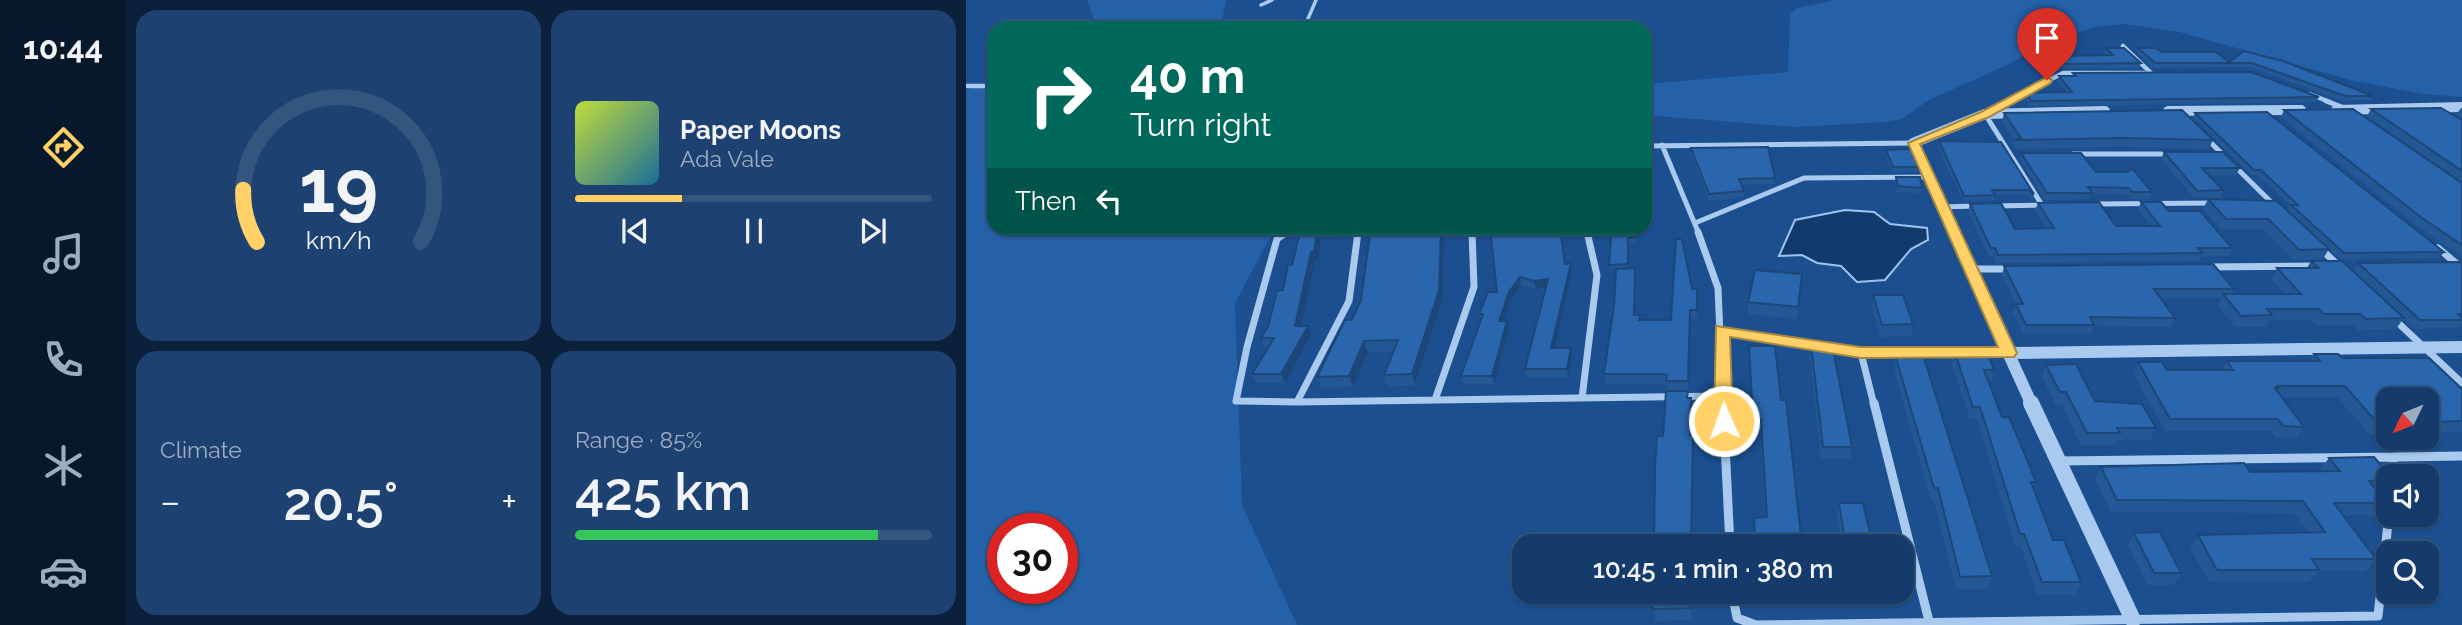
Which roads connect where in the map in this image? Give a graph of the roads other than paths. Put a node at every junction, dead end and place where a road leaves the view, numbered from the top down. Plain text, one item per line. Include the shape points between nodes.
1 (1272, 0) edge
2 (1316, 0) edge
3 (1262, 5) dead end
4 (1307, 21) edge
5 (2123, 46) edge
6 (2151, 73) junction
7 (2164, 73) edge
8 (966, 86) edge
9 (987, 86) edge
10 (2300, 90) edge
11 (2433, 107) junction
12 (2462, 107) edge
13 (2306, 110) edge
14 (2320, 110) edge
15 (2348, 110) junction
16 (2122, 111) edge
17 (2164, 111) edge
18 (2178, 111) junction
19 (2265, 111) junction
20 (2443, 113) edge
21 (1985, 114) junction
22 (2360, 117) edge
23 (2275, 119) edge
24 (2186, 120) edge
25 (2195, 128) edge
26 (1913, 143) junction
27 (1662, 145) junction
28 (1652, 146) edge
29 (2010, 154) junction
30 (2023, 154) edge
31 (2063, 154) edge
32 (2182, 154) edge
33 (2208, 154) edge
34 (2222, 154) junction
35 (1929, 177) junction
36 (2218, 203) edge
37 (2259, 203) edge
38 (2272, 203) junction
39 (2055, 204) edge
40 (2082, 204) edge
41 (2042, 205) junction
42 (1941, 207) junction
43 (2282, 212) edge
44 (1695, 223) junction
45 (1283, 235) edge
46 (1358, 235) edge
47 (1472, 235) edge
48 (1588, 235) edge
49 (2310, 239) edge
50 (2436, 247) edge
51 (2444, 264) edge
52 (2460, 264) edge
53 (2338, 265) junction
54 (2351, 265) edge
55 (2202, 267) edge
56 (1969, 269) junction
57 (2024, 269) edge
58 (2348, 275) edge
59 (2386, 311) edge
60 (1722, 330) junction
61 (2462, 347) edge
62 (2425, 348) junction
63 (1861, 353) junction
64 (2008, 353) junction
65 (2462, 383) edge
66 (1723, 397) junction
67 (1582, 398) junction
68 (1435, 400) junction
69 (1297, 402) junction
70 (2462, 456) edge
71 (2394, 457) junction
72 (2059, 461) junction
73 (2393, 464) edge
74 (2388, 527) edge
75 (1729, 534) edge
76 (1734, 604) edge
77 (1929, 621) junction
78 (2134, 622) edge

1 - 3 lane
2 - 4 lane
5 - 6 street
6 - 7 street
6 - 21 street via 2063,73
8 - 9 street
10 - 15 street
11 - 12 street
11 - 15 street
11 - 20 street
13 - 19 street
14 - 15 street
15 - 22 street
16 - 21 street
17 - 18 street
18 - 19 street
18 - 24 street
19 - 23 street
21 - 26 street
21 - 29 street
25 - 34 street
26 - 27 street
26 - 35 street
27 - 28 street
27 - 44 street
29 - 30 street
29 - 41 street
31 - 32 street
33 - 34 street
34 - 38 street
35 - 42 street
35 - 44 street via 1804,178
36 - 40 street
37 - 38 street
38 - 43 street
39 - 41 street
41 - 42 street
42 - 56 street
44 - 60 street via 1718,288
45 - 69 street via 1278,239 1247,346 1236,401
46 - 69 street via 1349,302
47 - 68 street via 1474,287
48 - 67 street via 1597,275
49 - 53 street
50 - 52 street
51 - 52 street
53 - 54 street
53 - 55 street
53 - 58 street
56 - 57 street
56 - 64 street
59 - 62 street
60 - 63 street
60 - 66 street
61 - 62 street
62 - 64 street
62 - 65 street
63 - 64 street
63 - 77 street
64 - 72 street
66 - 67 street
66 - 75 street
67 - 68 street
68 - 69 street
70 - 71 street
71 - 72 street
71 - 73 street
72 - 78 street
74 - 78 street via 2378,616
76 - 77 street via 1737,618 1756,625
77 - 78 street

